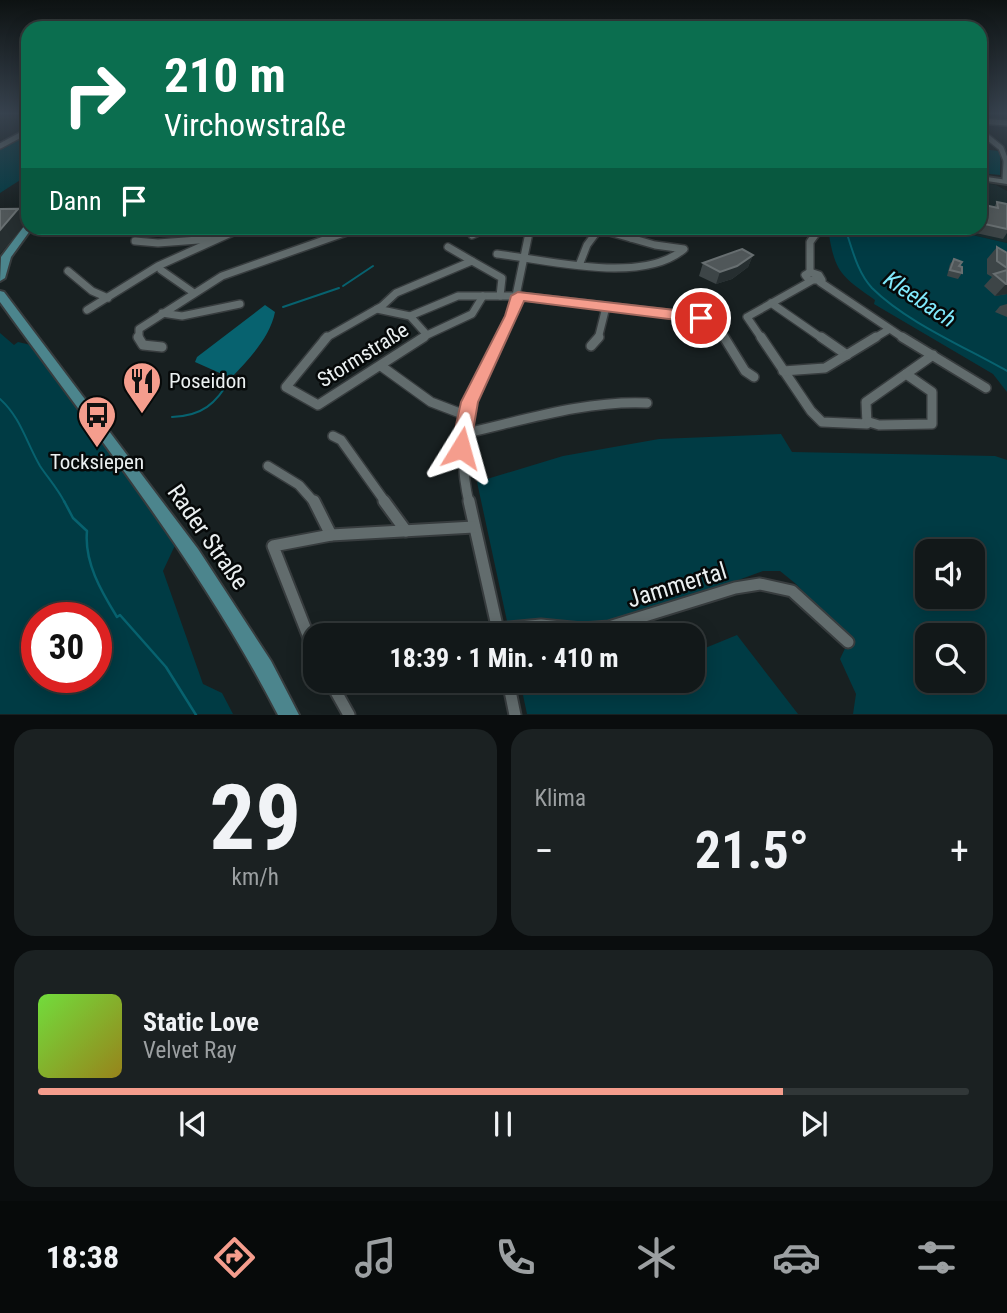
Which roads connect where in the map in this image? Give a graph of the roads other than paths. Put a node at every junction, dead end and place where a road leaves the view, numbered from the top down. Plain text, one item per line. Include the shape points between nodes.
1 (1007, 162) edge
2 (987, 177) edge
3 (1006, 181) edge
4 (21, 214) edge
5 (0, 215) edge
6 (22, 235) edge
7 (30, 235) edge
8 (225, 235) edge
9 (337, 235) edge
10 (526, 235) edge
11 (594, 235) edge
12 (620, 235) edge
13 (633, 235) edge
14 (815, 235) edge
15 (631, 238) junction
16 (215, 239) junction
17 (135, 242) dead end
18 (448, 247) dead end
19 (497, 254) dead end
20 (524, 256) junction
21 (472, 261) junction
22 (580, 263) junction
23 (3, 266) edge
24 (161, 270) dead end
25 (68, 271) dead end
26 (0, 278) edge
27 (814, 278) junction
28 (194, 293) junction
29 (0, 294) edge
30 (483, 296) junction
31 (500, 296) junction
32 (518, 296) junction
33 (108, 298) junction
34 (771, 303) junction
35 (240, 304) dead end
36 (606, 307) junction
37 (377, 309) junction
38 (88, 310) dead end
39 (162, 313) junction
40 (410, 316) junction
41 (888, 330) junction
42 (427, 335) junction
43 (591, 346) dead end
44 (162, 347) dead end
45 (847, 355) junction
46 (933, 355) junction
47 (381, 366) junction
48 (783, 372) junction
49 (906, 374) junction
50 (754, 377) dead end
51 (986, 388) dead end
52 (647, 403) dead end
53 (465, 415) junction
54 (869, 422) junction
55 (462, 433) junction
56 (333, 436) dead end
57 (268, 466) dead end
58 (474, 527) junction
59 (406, 531) junction
60 (331, 535) junction
61 (303, 623) edge
62 (497, 623) edge
63 (621, 623) edge
64 (848, 642) dead end
65 (337, 693) edge
66 (510, 693) edge
67 (289, 715) edge
68 (349, 715) edge
69 (515, 715) edge

1 - 3 street
2 - 3 street
4 - 5 main road
6 - 23 main road
7 - 23 main road
8 - 16 street
9 - 28 street via 256,262
10 - 20 street
11 - 22 street
12 - 15 street
13 - 15 street
14 - 27 street via 809,261
15 - 22 street via 684,248 672,261 650,267
16 - 17 street
16 - 33 street via 158,266
18 - 21 street
19 - 20 street
20 - 22 street
20 - 32 street
21 - 31 street via 502,278
21 - 37 street via 396,293
23 - 26 main road
24 - 28 street
25 - 33 street
27 - 34 street
27 - 41 street
28 - 39 street
29 - 67 main road, Rader Straße via 192,555
30 - 31 street, Stormstraße
30 - 40 street, Stormstraße via 457,296
30 - 42 street via 472,314
31 - 32 street, Stormstraße
32 - 36 street, Stormstraße
32 - 53 street
33 - 38 street
34 - 45 street
34 - 48 street via 747,317
35 - 39 street via 220,305 199,315
36 - 43 street via 598,340
36 - 50 street, Stormstraße via 713,322 745,371
37 - 40 street, Stormstraße
37 - 47 street, Stormstraße via 318,343 286,387 318,405
39 - 44 street via 137,333 143,345
40 - 42 street, Stormstraße
41 - 45 street
41 - 46 street
42 - 47 street, Stormstraße
45 - 48 street via 822,369
46 - 49 street
46 - 51 street
47 - 53 street via 412,391 452,413
48 - 54 street via 822,422
49 - 54 street via 866,402
49 - 54 street via 932,393 932,424
52 - 55 street via 565,412
53 - 55 street
55 - 58 street via 461,463
56 - 59 street via 341,440
57 - 60 street via 306,491
58 - 59 street
58 - 62 street
59 - 60 street
60 - 61 street via 273,546
63 - 64 street, Jammertal via 760,584 792,591
65 - 68 street
66 - 69 street

